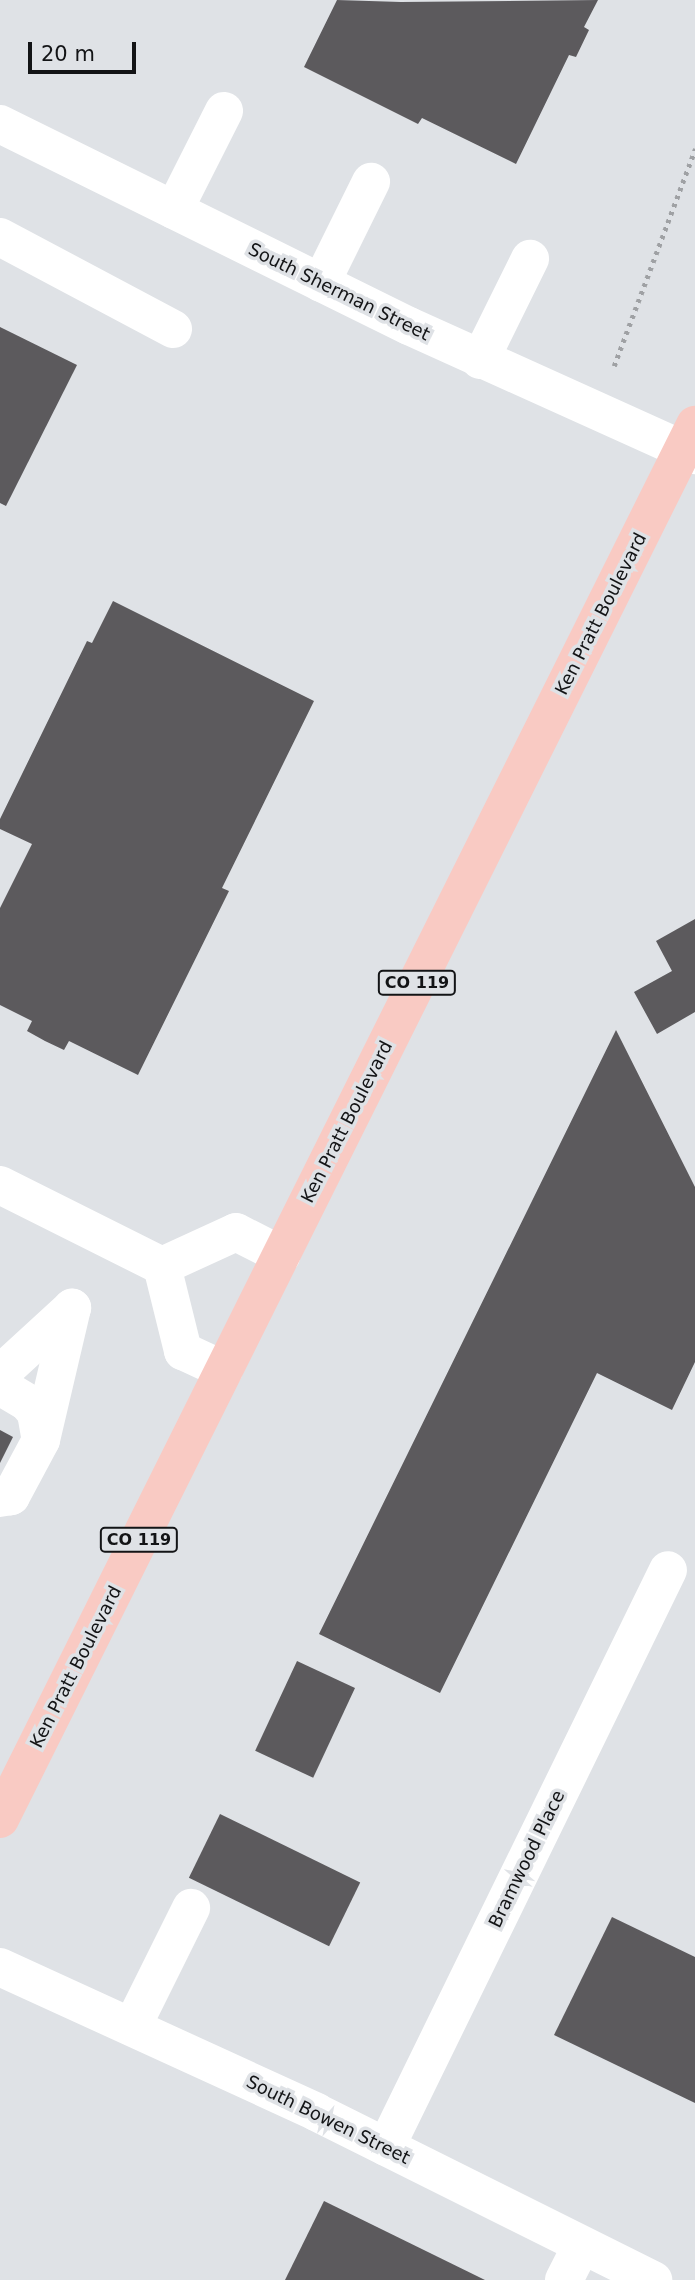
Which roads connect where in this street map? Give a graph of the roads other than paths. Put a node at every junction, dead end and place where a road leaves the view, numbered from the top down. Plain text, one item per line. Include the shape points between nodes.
1 (224, 111) dead end
2 (0, 124) edge
3 (371, 181) dead end
4 (174, 210) junction
5 (0, 237) edge
6 (530, 259) dead end
7 (321, 283) junction
8 (173, 329) dead end
9 (480, 360) junction
10 (691, 443) edge
11 (0, 1185) edge
12 (281, 1255) junction
13 (162, 1266) junction
14 (224, 1370) junction
15 (0, 1374) edge
16 (0, 1385) edge
17 (41, 1440) junction
18 (0, 1498) edge
19 (668, 1570) dead end
20 (0, 1819) edge
21 (191, 1908) dead end
22 (0, 1967) edge
23 (132, 2027) junction
24 (386, 2147) junction
25 (582, 2245) junction
26 (564, 2280) edge
27 (653, 2280) edge

1 - 4 street
2 - 4 street, South Sherman Street
3 - 7 street
4 - 7 street, South Sherman Street
5 - 8 street
6 - 9 street
7 - 9 street, South Sherman Street
9 - 10 street, South Sherman Street
10 - 12 highway, Ken Pratt Boulevard / CO 119
11 - 13 street
12 - 13 street via 236,1231
12 - 14 highway, Ken Pratt Boulevard / CO 119
13 - 14 street via 183,1350
14 - 20 highway, Ken Pratt Boulevard / CO 119
15 - 17 street via 72,1308
16 - 17 street via 19,1395 36,1413
17 - 18 street via 11,1496
19 - 24 street, Bramwood Place
21 - 23 street
22 - 23 street, South Bowen Street
23 - 24 street, South Bowen Street
24 - 25 street, South Bowen Street
25 - 26 street
25 - 27 street, South Bowen Street

